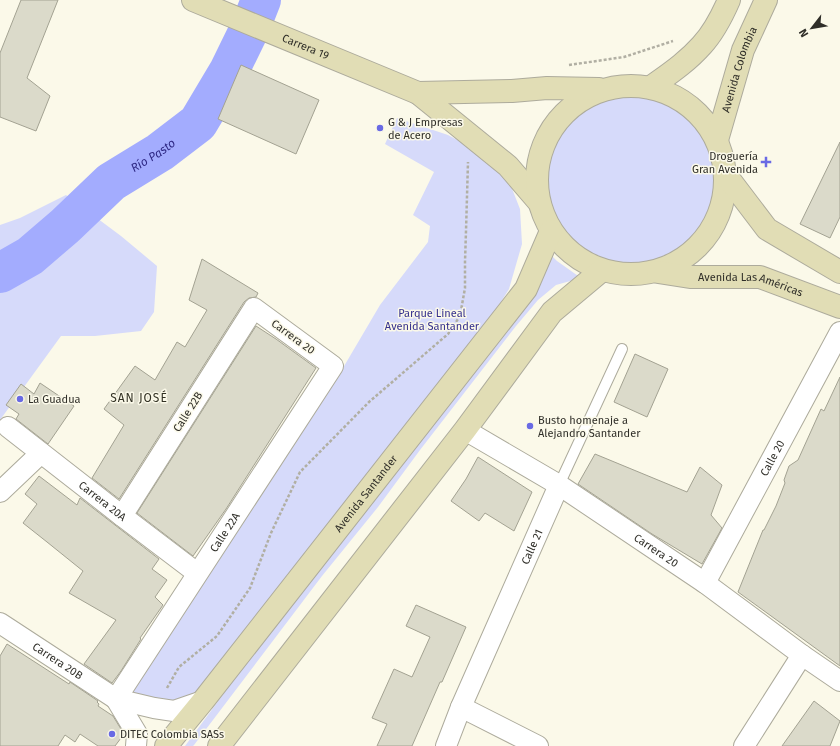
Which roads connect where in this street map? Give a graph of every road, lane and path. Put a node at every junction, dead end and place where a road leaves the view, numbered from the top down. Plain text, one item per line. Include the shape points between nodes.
1 (729, 0) edge
2 (766, 0) edge
3 (196, 1) edge
4 (675, 40) dead end
5 (565, 65) dead end
6 (651, 87) junction
7 (602, 89) junction
8 (418, 93) junction
9 (466, 132) junction
10 (717, 140) junction
11 (726, 175) junction
12 (538, 201) junction
13 (551, 231) junction
14 (601, 271) junction
15 (658, 272) junction
16 (840, 272) edge
17 (840, 307) edge
18 (254, 308) joint
19 (840, 332) edge
20 (622, 349) dead end
21 (333, 366) joint
22 (8, 427) dead end
23 (465, 430) junction
24 (41, 453) junction
25 (559, 485) junction
26 (0, 492) edge
27 (122, 516) junction
28 (197, 573) junction
29 (704, 583) junction
30 (0, 623) edge
31 (802, 655) junction
32 (840, 682) edge
33 (116, 699) junction
34 (204, 701) junction
35 (461, 707) junction
36 (154, 708) junction
37 (136, 746) edge
38 (166, 746) edge
39 (219, 746) edge
40 (446, 746) edge
41 (538, 746) edge
42 (744, 746) edge

1 - 6 main road via 720,20 702,45
2 - 10 main road, Avenida Colombia via 743,50
3 - 8 main road, Carrera 19
4 - 5 path via 624,57
6 - 7 main road via 626,85
6 - 10 main road via 672,94 690,106
7 - 8 main road, Carrera 19 via 547,88
7 - 12 main road via 577,102 556,121 542,145 536,172
8 - 9 main road, Carrera 19
9 - 12 main road, Carrera 19 via 508,166
9 - 36 path via 468,150 465,288 460,316 448,334 369,402 300,472 271,533 250,588 217,636 179,667
10 - 11 main road
11 - 15 main road via 722,206 709,236 687,258
11 - 16 main road via 767,228
12 - 13 main road
13 - 14 main road via 572,255
13 - 34 main road, Avenida Santander via 526,289
14 - 15 main road via 630,276
14 - 23 main road via 552,312
15 - 17 main road, Avenida Las Américas via 690,277 760,277
18 - 21 street, Carrera 20
18 - 27 street, Calle 22B
19 - 29 street, Calle 20
20 - 25 lane, Calle 21
21 - 28 street, Calle 22A
22 - 24 street, Carrera 20A
23 - 25 street, Carrera 20
23 - 39 main road
24 - 26 street
24 - 27 street, Carrera 20A
25 - 29 street, Carrera 20
25 - 35 street, Calle 21
27 - 28 street, Carrera 20A
28 - 33 street, Calle 22A
29 - 31 street, Carrera 20
30 - 33 street, Carrera 20B
31 - 32 street, Carrera 20
31 - 42 street
33 - 36 street, Carrera 20B
33 - 37 street, Carrera 20B via 137,734
34 - 36 street, Carrera 20B via 174,711
34 - 38 main road, Avenida Santander
35 - 40 street, Calle 21
35 - 41 street

